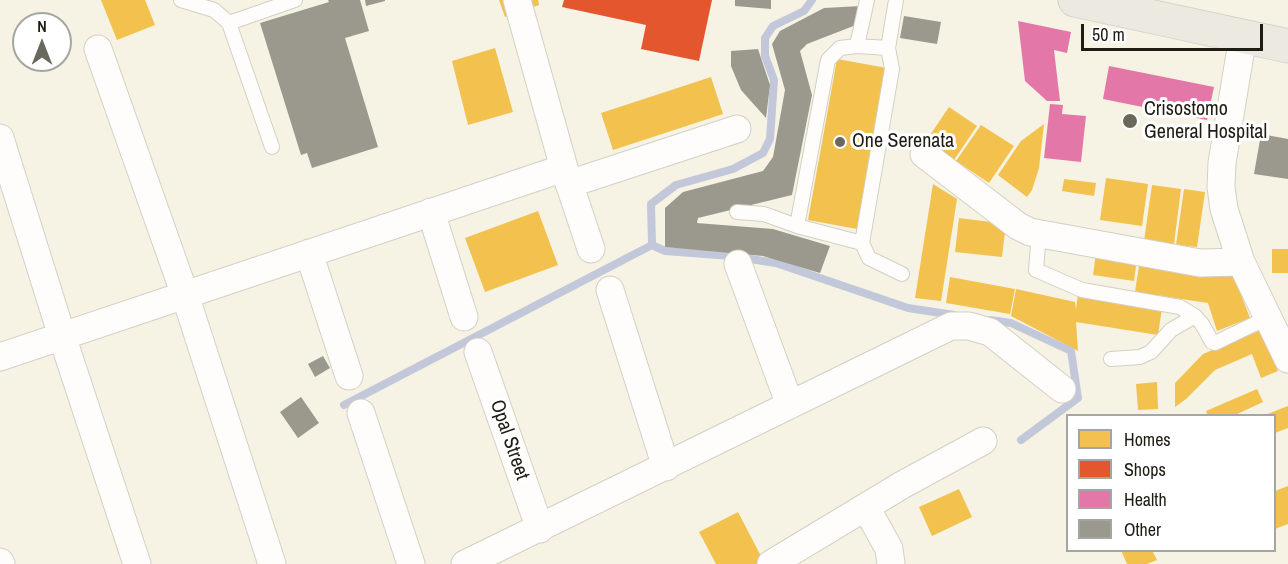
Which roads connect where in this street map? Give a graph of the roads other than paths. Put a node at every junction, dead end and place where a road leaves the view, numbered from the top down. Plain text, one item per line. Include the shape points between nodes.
1 (181, 0) edge
2 (295, 0) edge
3 (516, 0) edge
4 (867, 0) edge
5 (896, 0) edge
6 (1075, 0) edge
7 (229, 23) junction
8 (1242, 36) junction
9 (857, 46) junction
10 (1288, 46) edge
11 (888, 48) junction
12 (98, 49) dead end
13 (737, 129) dead end
14 (0, 138) edge
15 (272, 147) dead end
16 (924, 154) dead end
17 (566, 176) junction
18 (431, 212) junction
19 (737, 212) dead end
20 (797, 226) junction
21 (1039, 233) junction
22 (862, 243) junction
23 (591, 249) dead end
24 (309, 254) junction
25 (1240, 262) junction
26 (738, 264) dead end
27 (902, 274) dead end
28 (610, 290) dead end
29 (185, 295) junction
30 (1195, 315) junction
31 (464, 317) dead end
32 (1269, 317) junction
33 (62, 336) junction
34 (478, 352) dead end
35 (0, 357) edge
36 (1111, 359) dead end
37 (1288, 359) edge
38 (349, 376) dead end
39 (1062, 389) dead end
40 (790, 405) junction
41 (361, 413) dead end
42 (983, 441) dead end
43 (666, 467) junction
44 (866, 507) junction
45 (540, 529) junction
46 (137, 564) edge
47 (272, 564) edge
48 (411, 564) edge
49 (465, 564) edge
50 (771, 564) edge
51 (891, 564) edge

1 - 7 lane via 214,10
2 - 7 lane
3 - 17 street
4 - 9 lane
5 - 11 lane
6 - 8 main road
7 - 15 lane
8 - 10 main road
8 - 25 street via 1221,187
9 - 11 lane
9 - 20 lane via 840,48 828,60
11 - 22 lane via 892,69
12 - 29 street
13 - 17 street
14 - 33 street
16 - 21 street via 1017,226
17 - 18 street
17 - 23 street
18 - 24 street
18 - 31 street
19 - 20 lane via 764,214
20 - 22 lane
21 - 25 street via 1200,263
21 - 30 lane via 1036,270 1082,290 1180,307
22 - 27 lane via 869,258
24 - 29 street
24 - 38 street
25 - 32 street
26 - 40 street
28 - 43 street
29 - 33 street
29 - 47 street
30 - 32 lane via 1215,342
30 - 36 lane via 1171,330 1151,352 1140,357
32 - 37 street
33 - 35 street
33 - 46 street
34 - 45 street, Opal Street
39 - 40 street via 990,332 951,326
40 - 43 street
41 - 48 street
42 - 44 street
43 - 45 street
44 - 50 street
44 - 51 street via 889,549
45 - 49 street

